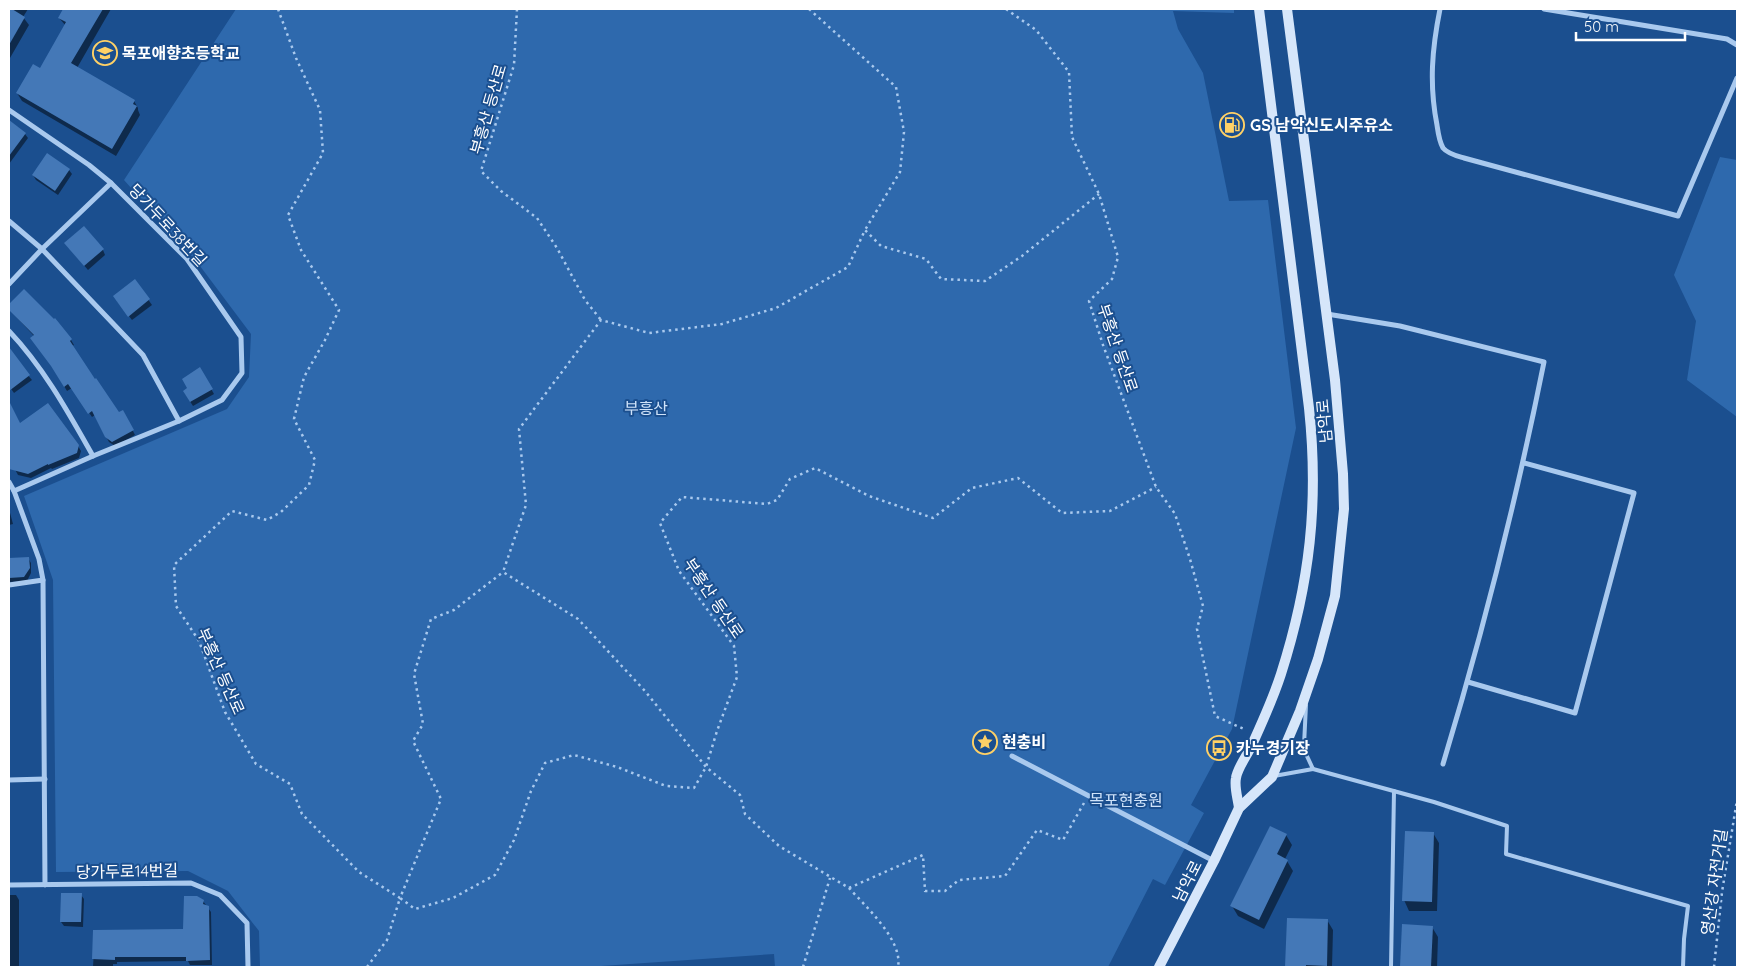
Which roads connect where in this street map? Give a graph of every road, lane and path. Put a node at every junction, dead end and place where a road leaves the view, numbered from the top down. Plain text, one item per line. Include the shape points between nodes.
1 (278, 9) edge
2 (517, 9) edge
3 (809, 9) edge
4 (1006, 9) edge
5 (1259, 9) edge
6 (1287, 9) edge
7 (1440, 9) edge
8 (1544, 9) edge
9 (1737, 45) edge
10 (1737, 78) edge
11 (9, 110) edge
12 (111, 183) junction
13 (1099, 194) junction
14 (9, 221) edge
15 (865, 230) junction
16 (42, 248) junction
17 (9, 284) edge
18 (1326, 314) junction
19 (601, 320) junction
20 (9, 331) edge
21 (179, 421) junction
22 (93, 456) junction
23 (1524, 463) junction
24 (9, 482) edge
25 (1156, 487) junction
26 (14, 491) junction
27 (503, 572) junction
28 (43, 580) junction
29 (9, 585) edge
30 (1468, 682) junction
31 (1306, 692) junction
32 (1256, 735) junction
33 (1012, 756) dead end
34 (1443, 764) dead end
35 (706, 767) junction
36 (1313, 769) junction
37 (1272, 777) junction
38 (45, 779) junction
39 (9, 780) edge
40 (1394, 792) junction
41 (1088, 795) junction
42 (1737, 800) edge
43 (1239, 808) junction
44 (1214, 861) junction
45 (830, 877) junction
46 (45, 884) junction
47 (9, 885) edge
48 (848, 888) junction
49 (400, 898) junction
50 (248, 967) edge
51 (367, 967) edge
52 (803, 967) edge
53 (898, 967) edge
54 (1159, 967) edge
55 (1391, 967) edge
56 (1683, 967) edge
57 (1714, 967) edge

1 - 49 path, 부흥산 등산로 via 320,110 323,153 288,215 301,250 339,310 304,377 294,418 315,460 309,485 280,512 267,520 232,511 174,565 176,606 199,641 225,712 256,764 290,784 302,814 359,872
2 - 19 path, 부흥산 등산로 via 514,65 481,171 537,218 584,300
3 - 15 path via 896,86 904,132 900,172
4 - 13 path, 부흥산 등산로 via 1036,30 1069,72 1072,137
5 - 32 street, 남악로 via 1305,373 1313,474 1311,539 1300,608 1281,675
6 - 18 street, 남악로
7 - 10 street via 1431,68 1434,110 1444,148 1464,158 1678,216
8 - 9 street via 1727,39
11 - 12 street, 당가두로38번길
12 - 16 street, 당가두로38번길
12 - 21 street, 당가두로38번길 via 187,259 241,337 242,373 222,400
13 - 15 path via 984,282 941,279 926,259 881,246
13 - 25 path, 부흥산 등산로 via 1118,257 1112,279 1089,301
14 - 16 street
15 - 19 path via 848,267 776,308 722,324 649,332
16 - 17 street, 당가두로38번길
16 - 21 street via 143,355
18 - 23 street via 1400,326 1544,362
18 - 31 street, 남악로 via 1341,442 1344,510 1335,596
19 - 27 path via 519,429 526,505
20 - 22 street via 56,390
21 - 22 street, 당가두로38번길
22 - 26 street, 당가두로38번길
23 - 30 street
23 - 30 street via 1634,493 1575,713
24 - 26 street
25 - 32 path, 부흥산 등산로 via 1175,514 1203,606 1196,629 1215,716
25 - 35 path, 부흥산 등산로 via 1110,511 1062,513 1018,478 972,488 933,518 869,496 815,468 790,479 777,500 766,504 682,496 660,523 679,571 734,646 737,677
26 - 28 street via 39,559
27 - 35 path via 578,619 645,691
27 - 49 path via 454,610 431,619 414,674 423,724 413,741 441,799
28 - 29 street
28 - 38 street
30 - 34 street
31 - 36 lane via 1304,744
31 - 37 street, 남악로
32 - 43 street, 남악로 via 1236,778
33 - 41 street
35 - 45 path via 740,795 746,814 779,846
35 - 49 path, 부흥산 등산로 via 694,788 666,786 574,755 545,763 496,875 453,898 414,909
36 - 37 lane
36 - 40 lane
37 - 43 street, 남악로
38 - 39 street
38 - 46 street
40 - 55 lane
40 - 56 lane via 1507,826 1506,854 1688,906
41 - 44 street
41 - 48 path via 1062,840 1037,830 1005,876 959,880 945,891 925,891 923,855
42 - 57 path, 영산강 자전거길
43 - 44 street, 남악로
44 - 54 street, 남악로
45 - 48 path
45 - 52 path
46 - 47 street, 당가두로14번길
46 - 50 street, 당가두로14번길 via 191,883 220,895 246,923
48 - 53 path via 886,930 900,958
49 - 51 path via 387,940

